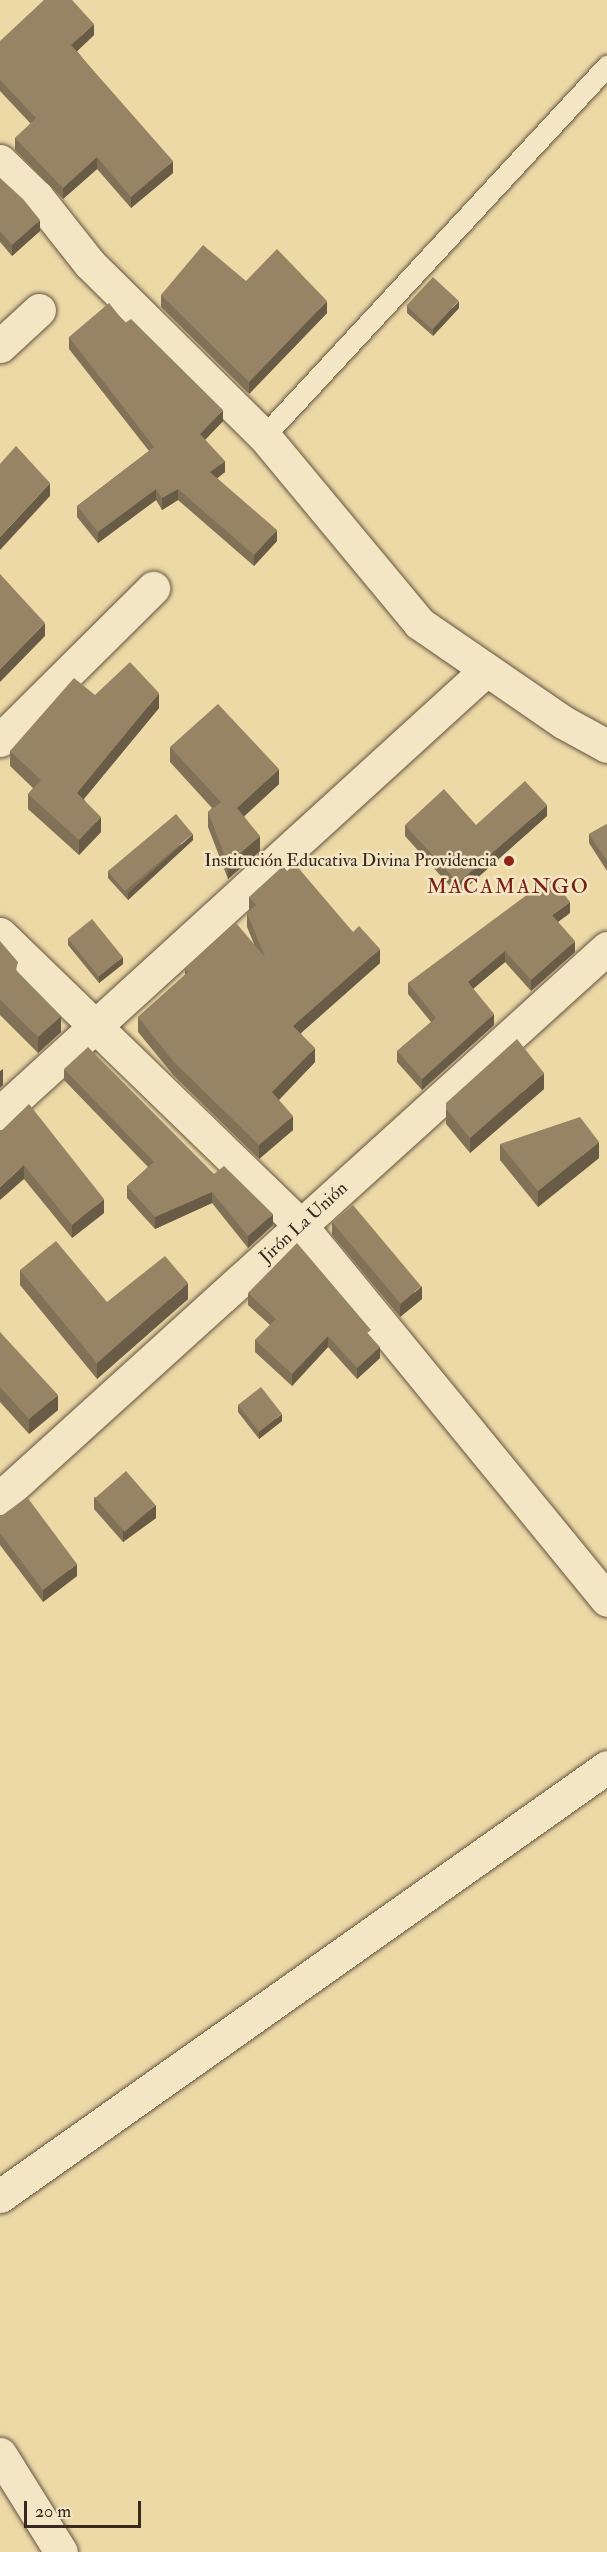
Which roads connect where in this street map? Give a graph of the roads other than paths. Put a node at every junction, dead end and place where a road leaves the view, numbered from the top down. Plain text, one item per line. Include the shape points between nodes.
1 (607, 66) edge
2 (0, 161) edge
3 (39, 310) dead end
4 (0, 346) edge
5 (264, 436) junction
6 (153, 588) dead end
7 (486, 670) junction
8 (0, 740) edge
9 (607, 746) edge
10 (0, 934) edge
11 (607, 948) edge
12 (96, 1026) junction
13 (0, 1113) edge
14 (301, 1226) junction
15 (0, 1498) edge
16 (607, 1600) edge
17 (607, 1767) edge
18 (0, 2196) edge
19 (0, 2454) edge
20 (62, 2552) edge

1 - 5 lane
2 - 5 street via 37,197 90,264
3 - 4 street
5 - 7 street via 419,622
6 - 8 street
7 - 9 street via 562,722
7 - 12 street
10 - 12 street
11 - 14 street, Jirón La Unión
12 - 13 street
12 - 14 street
14 - 15 street, Jirón La Unión
14 - 16 street
17 - 18 street
19 - 20 street

